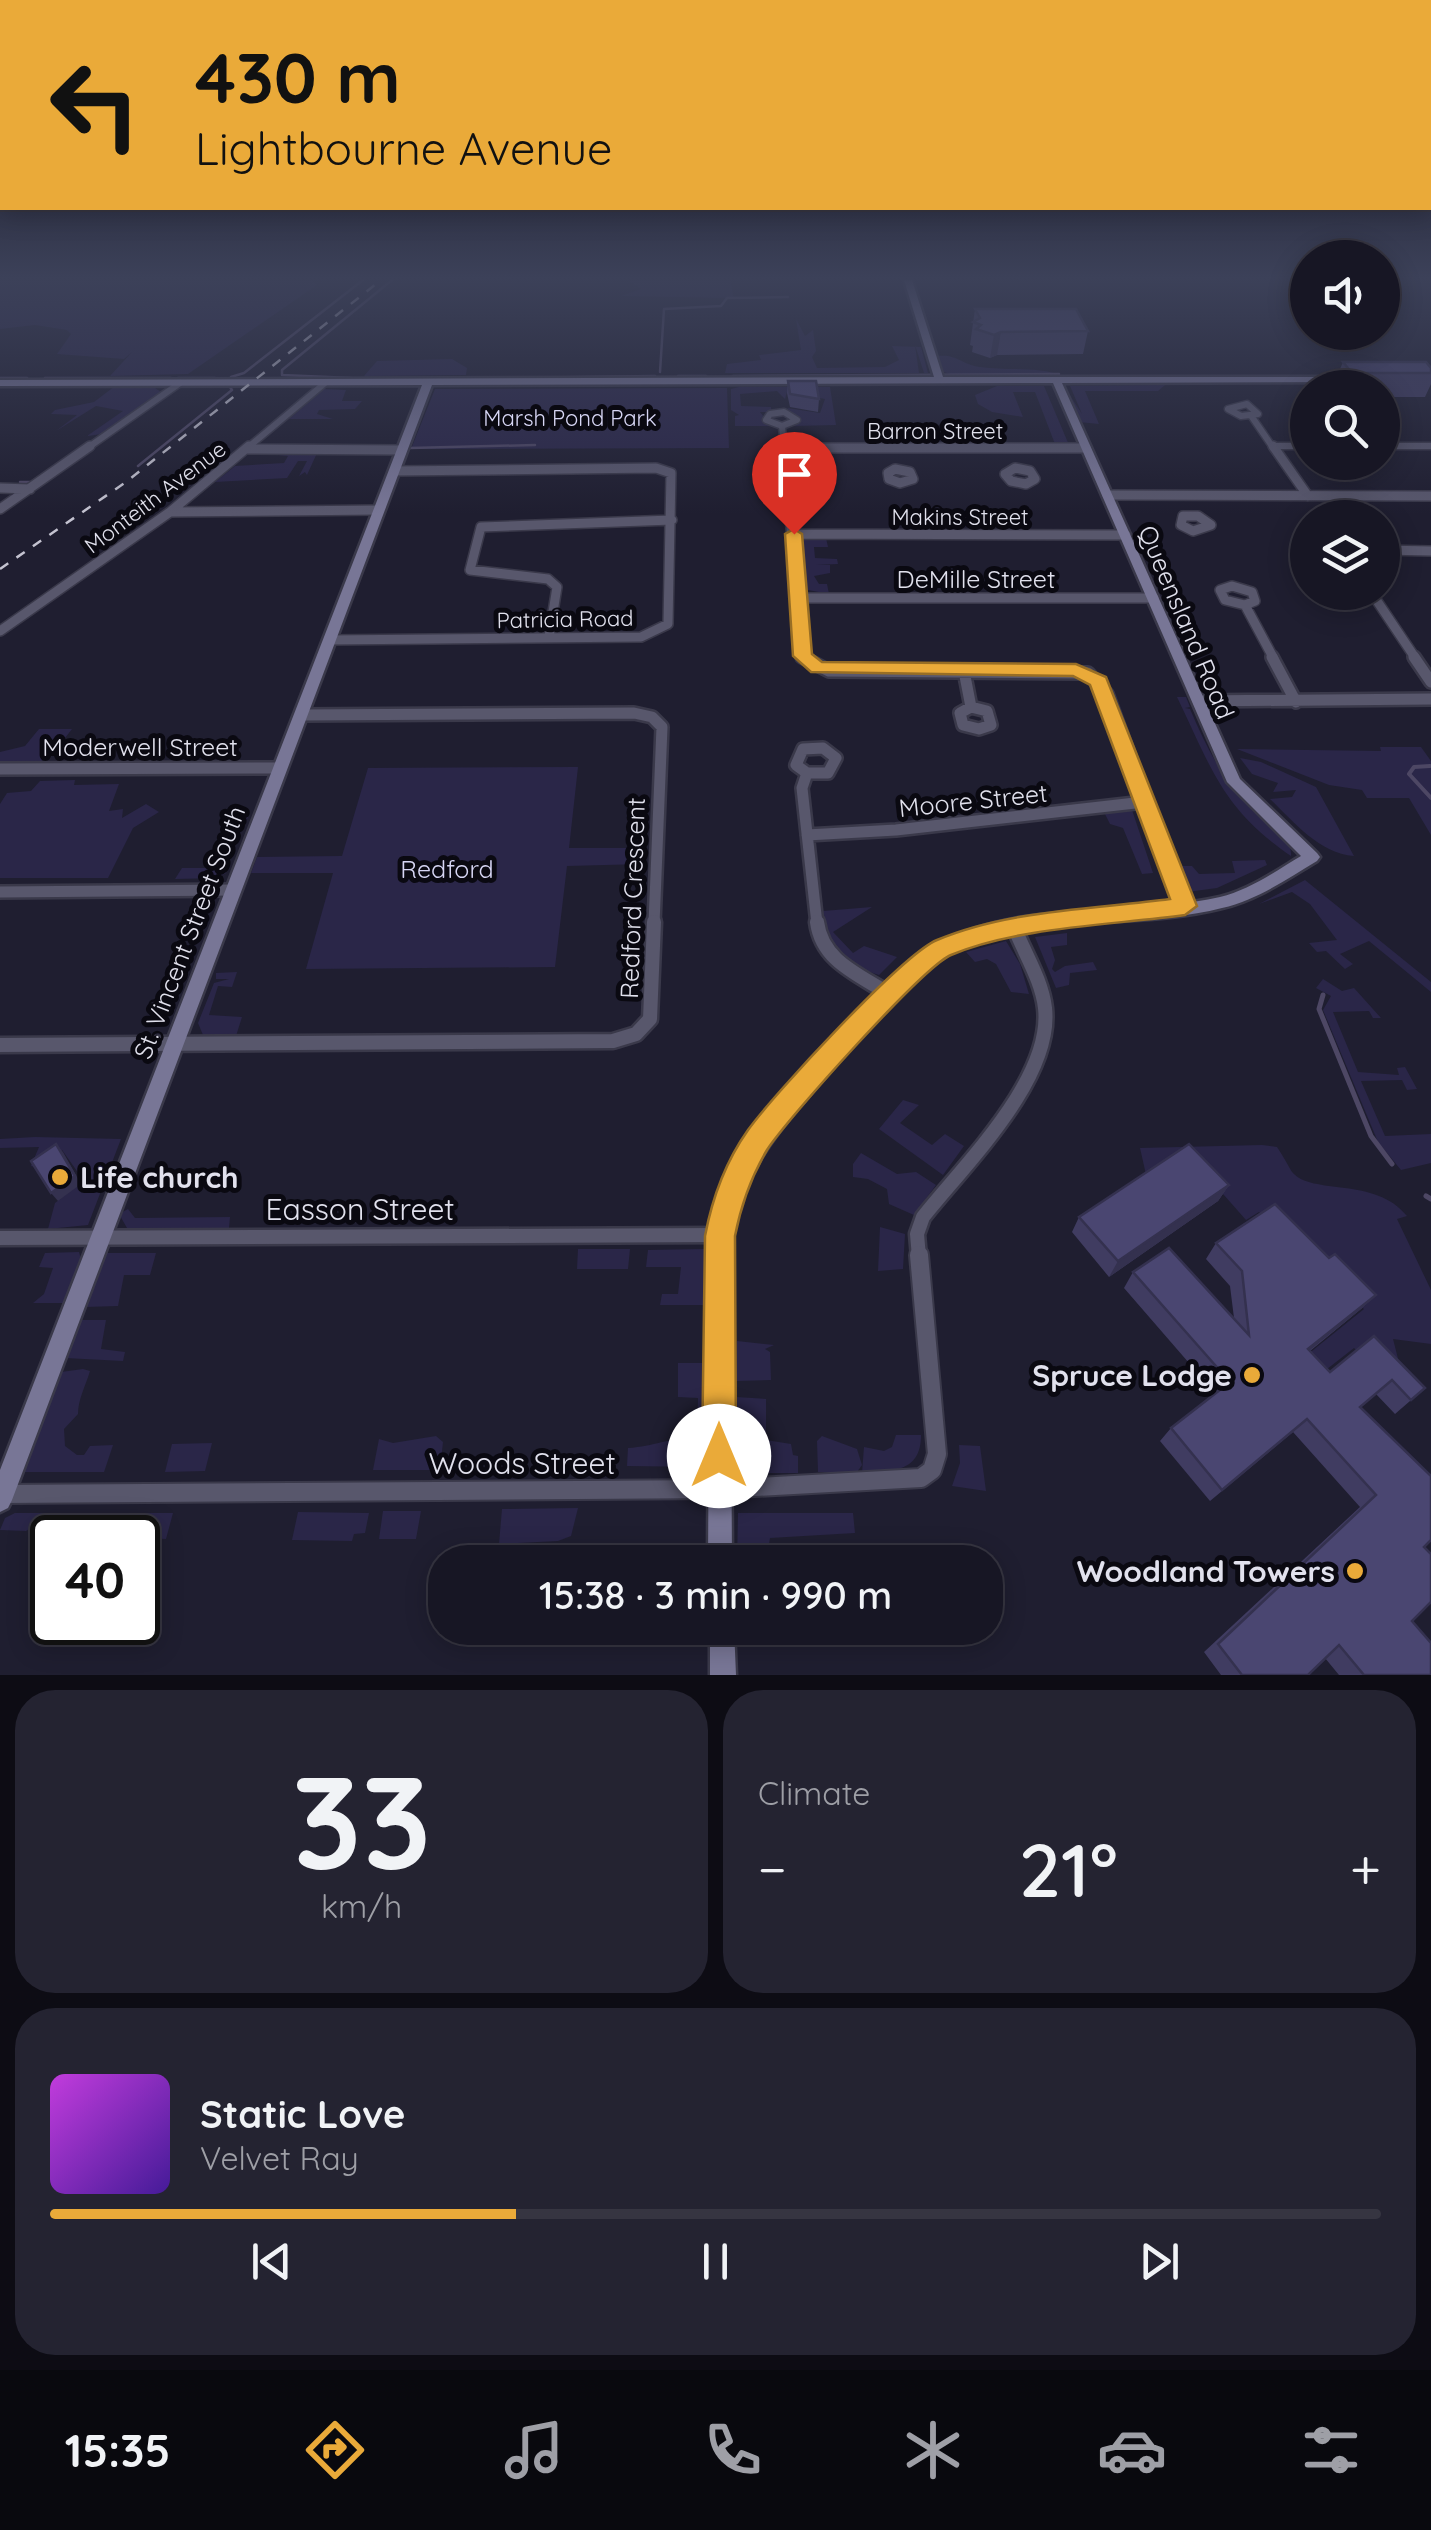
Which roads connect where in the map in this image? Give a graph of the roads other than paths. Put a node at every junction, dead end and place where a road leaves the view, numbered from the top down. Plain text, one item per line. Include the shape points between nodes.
1 (932, 358) edge
2 (1290, 378) edge
3 (1056, 379) junction
4 (939, 380) junction
5 (326, 382) junction
6 (428, 382) junction
7 (0, 383) edge
8 (180, 383) junction
9 (1252, 417) dead end
10 (782, 426) dead end
11 (1272, 446) junction
12 (1290, 446) edge
13 (1400, 446) edge
14 (1431, 446) edge
15 (784, 448) junction
16 (894, 448) junction
17 (1009, 448) junction
18 (1086, 448) junction
19 (246, 449) junction
20 (402, 450) junction
21 (1016, 468) dead end
22 (898, 469) dead end
23 (394, 471) junction
24 (0, 488) edge
25 (30, 488) junction
26 (1107, 495) junction
27 (1180, 495) junction
28 (1308, 496) junction
29 (1431, 496) edge
30 (0, 508) edge
31 (379, 510) junction
32 (170, 512) junction
33 (1192, 515) dead end
34 (672, 520) junction
35 (794, 534) junction
36 (1126, 535) junction
37 (1400, 550) edge
38 (1431, 550) edge
39 (798, 598) junction
40 (1154, 598) junction
41 (1245, 605) dead end
42 (1383, 610) edge
43 (0, 631) edge
44 (549, 637) junction
45 (330, 640) junction
46 (964, 671) junction
47 (1431, 682) edge
48 (1431, 699) edge
49 (1198, 701) junction
50 (1296, 702) junction
51 (972, 707) dead end
52 (301, 715) junction
53 (281, 768) junction
54 (0, 769) edge
55 (807, 774) dead end
56 (1144, 802) junction
57 (807, 835) junction
58 (234, 890) junction
59 (0, 892) edge
60 (1185, 906) junction
61 (1015, 929) junction
62 (889, 994) junction
63 (175, 1043) junction
64 (0, 1045) edge
65 (720, 1236) junction
66 (101, 1237) junction
67 (0, 1238) edge
68 (719, 1489) junction
69 (1, 1496) edge
70 (720, 1545) edge
71 (722, 1645) edge
72 (723, 1675) edge

1 - 4 street
2 - 3 street
3 - 4 street
3 - 18 street, Queensland Road
4 - 6 street
5 - 6 street
5 - 8 street
5 - 19 street, Monteith Avenue
6 - 20 street, St. Vincent Street South
7 - 8 street
8 - 25 street
9 - 11 street
10 - 15 street
11 - 12 street
11 - 28 street
13 - 14 street
15 - 16 street, Barron Street
15 - 35 street
16 - 17 street, Barron Street
16 - 22 street
17 - 18 street, Barron Street
17 - 21 street
18 - 26 street, Queensland Road
19 - 20 street
19 - 32 street, Monteith Avenue
20 - 23 street, St. Vincent Street South
23 - 31 street, St. Vincent Street South
23 - 34 street, Patricia Road via 656,468 674,478
24 - 25 street
25 - 30 street
26 - 27 street
26 - 36 street, Queensland Road
27 - 28 street
27 - 33 street
28 - 29 street
31 - 32 street
31 - 45 street, St. Vincent Street South
32 - 43 street, Monteith Avenue
34 - 44 street, Patricia Road via 668,624 641,637
34 - 44 street via 481,527 470,570 556,584
35 - 36 street, Makins Street
35 - 39 street
36 - 40 street, Queensland Road
37 - 38 street
39 - 40 street, DeMille Street
39 - 46 street via 802,656 818,668
40 - 49 street, Queensland Road
41 - 50 street
42 - 47 street
44 - 45 street, Patricia Road
45 - 52 street, St. Vincent Street South
46 - 51 street
46 - 56 street via 1076,670 1094,677
48 - 50 street
49 - 50 street
49 - 60 street, Queensland Road via 1234,782 1312,857 1224,902
52 - 53 street, St. Vincent Street South
52 - 63 street, Redford Crescent via 652,717 662,727 650,1019 636,1034 613,1041
53 - 54 street, Moderwell Street
53 - 58 street, St. Vincent Street South
55 - 57 street
56 - 57 street, Moore Street
56 - 60 street
57 - 62 street via 822,947
58 - 59 street
58 - 63 street, St. Vincent Street South
60 - 61 street
61 - 62 street via 944,948
61 - 68 street, Woods Street via 1045,1008 1042,1044 1025,1083 922,1217 917,1234 937,1454 932,1470 921,1478
62 - 65 street via 758,1139 726,1201
63 - 64 street, Redford Crescent
63 - 66 street, St. Vincent Street South
65 - 66 street, Easson Street
65 - 68 street
66 - 67 street, Easson Street
66 - 69 street, St. Vincent Street South
68 - 69 street, Woods Street
68 - 70 street
71 - 72 street

